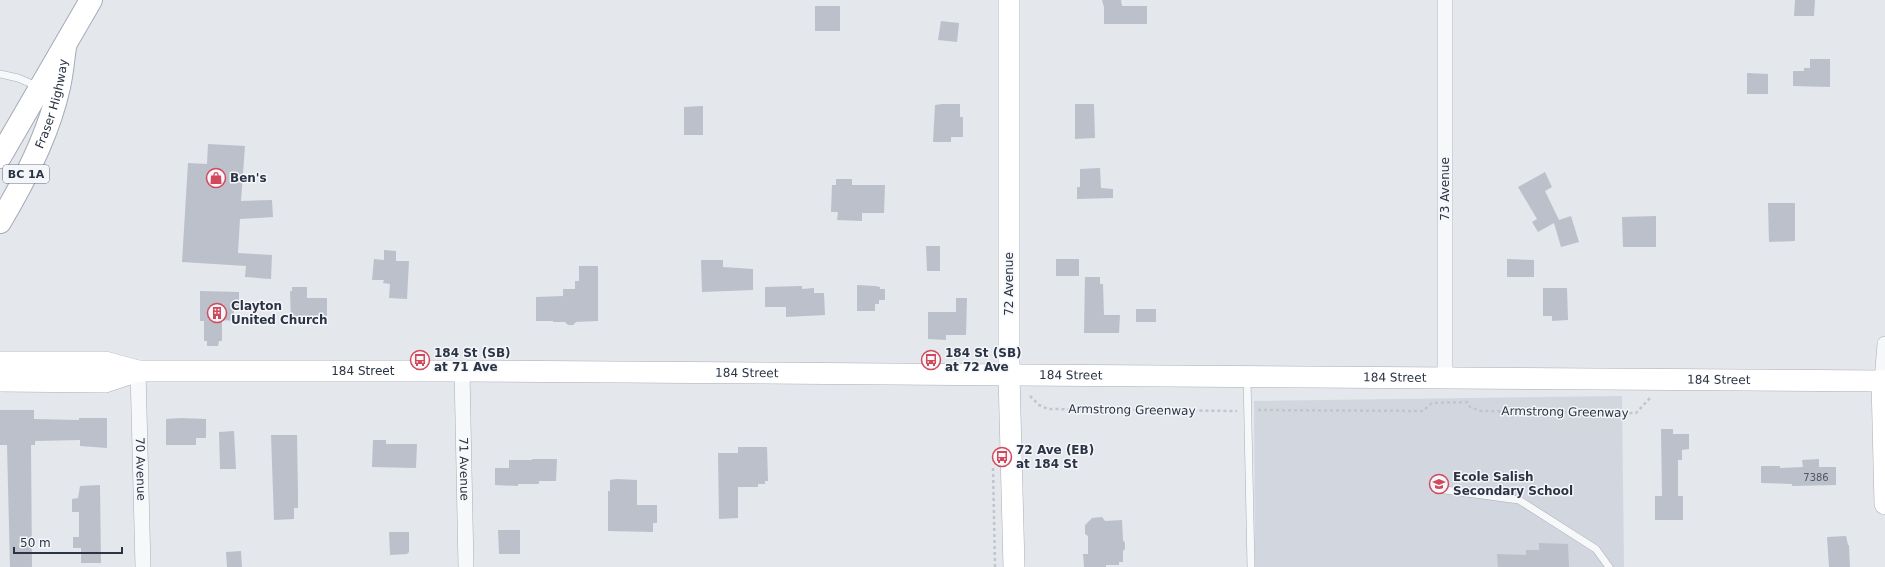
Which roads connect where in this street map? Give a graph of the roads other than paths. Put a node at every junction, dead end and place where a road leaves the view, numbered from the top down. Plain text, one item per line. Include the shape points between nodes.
1 (91, 0) edge
2 (1009, 0) edge
3 (1445, 0) edge
4 (65, 47) junction
5 (0, 74) edge
6 (39, 87) junction
7 (0, 157) edge
8 (0, 222) edge
9 (1885, 344) edge
10 (0, 362) edge
11 (138, 371) junction
12 (462, 371) junction
13 (1009, 374) junction
14 (1247, 377) junction
15 (1445, 379) junction
16 (1884, 381) edge
17 (0, 382) edge
18 (1445, 490) dead end
19 (1885, 504) edge
20 (143, 567) edge
21 (466, 567) edge
22 (1014, 567) edge
23 (1251, 567) edge
24 (1609, 567) edge

1 - 4 main road, Fraser Highway / BC 1A
2 - 13 main road, 72 Avenue
3 - 15 street, 73 Avenue
4 - 6 main road, Fraser Highway / BC 1A
4 - 8 main road, Fraser Highway / BC 1A via 59,87 48,124 19,189
5 - 6 lane
6 - 7 main road, Fraser Highway / BC 1A
9 - 16 street
10 - 11 main road, 184 Street via 105,362
11 - 12 main road, 184 Street
11 - 17 main road, 184 Street via 106,382
11 - 20 street, 70 Avenue
12 - 13 main road, 184 Street
12 - 21 street, 71 Avenue
13 - 14 main road, 184 Street
13 - 22 main road, 72 Avenue
14 - 15 main road, 184 Street
14 - 23 lane
15 - 16 main road, 184 Street
16 - 19 main road
18 - 24 lane via 1519,500 1596,549

